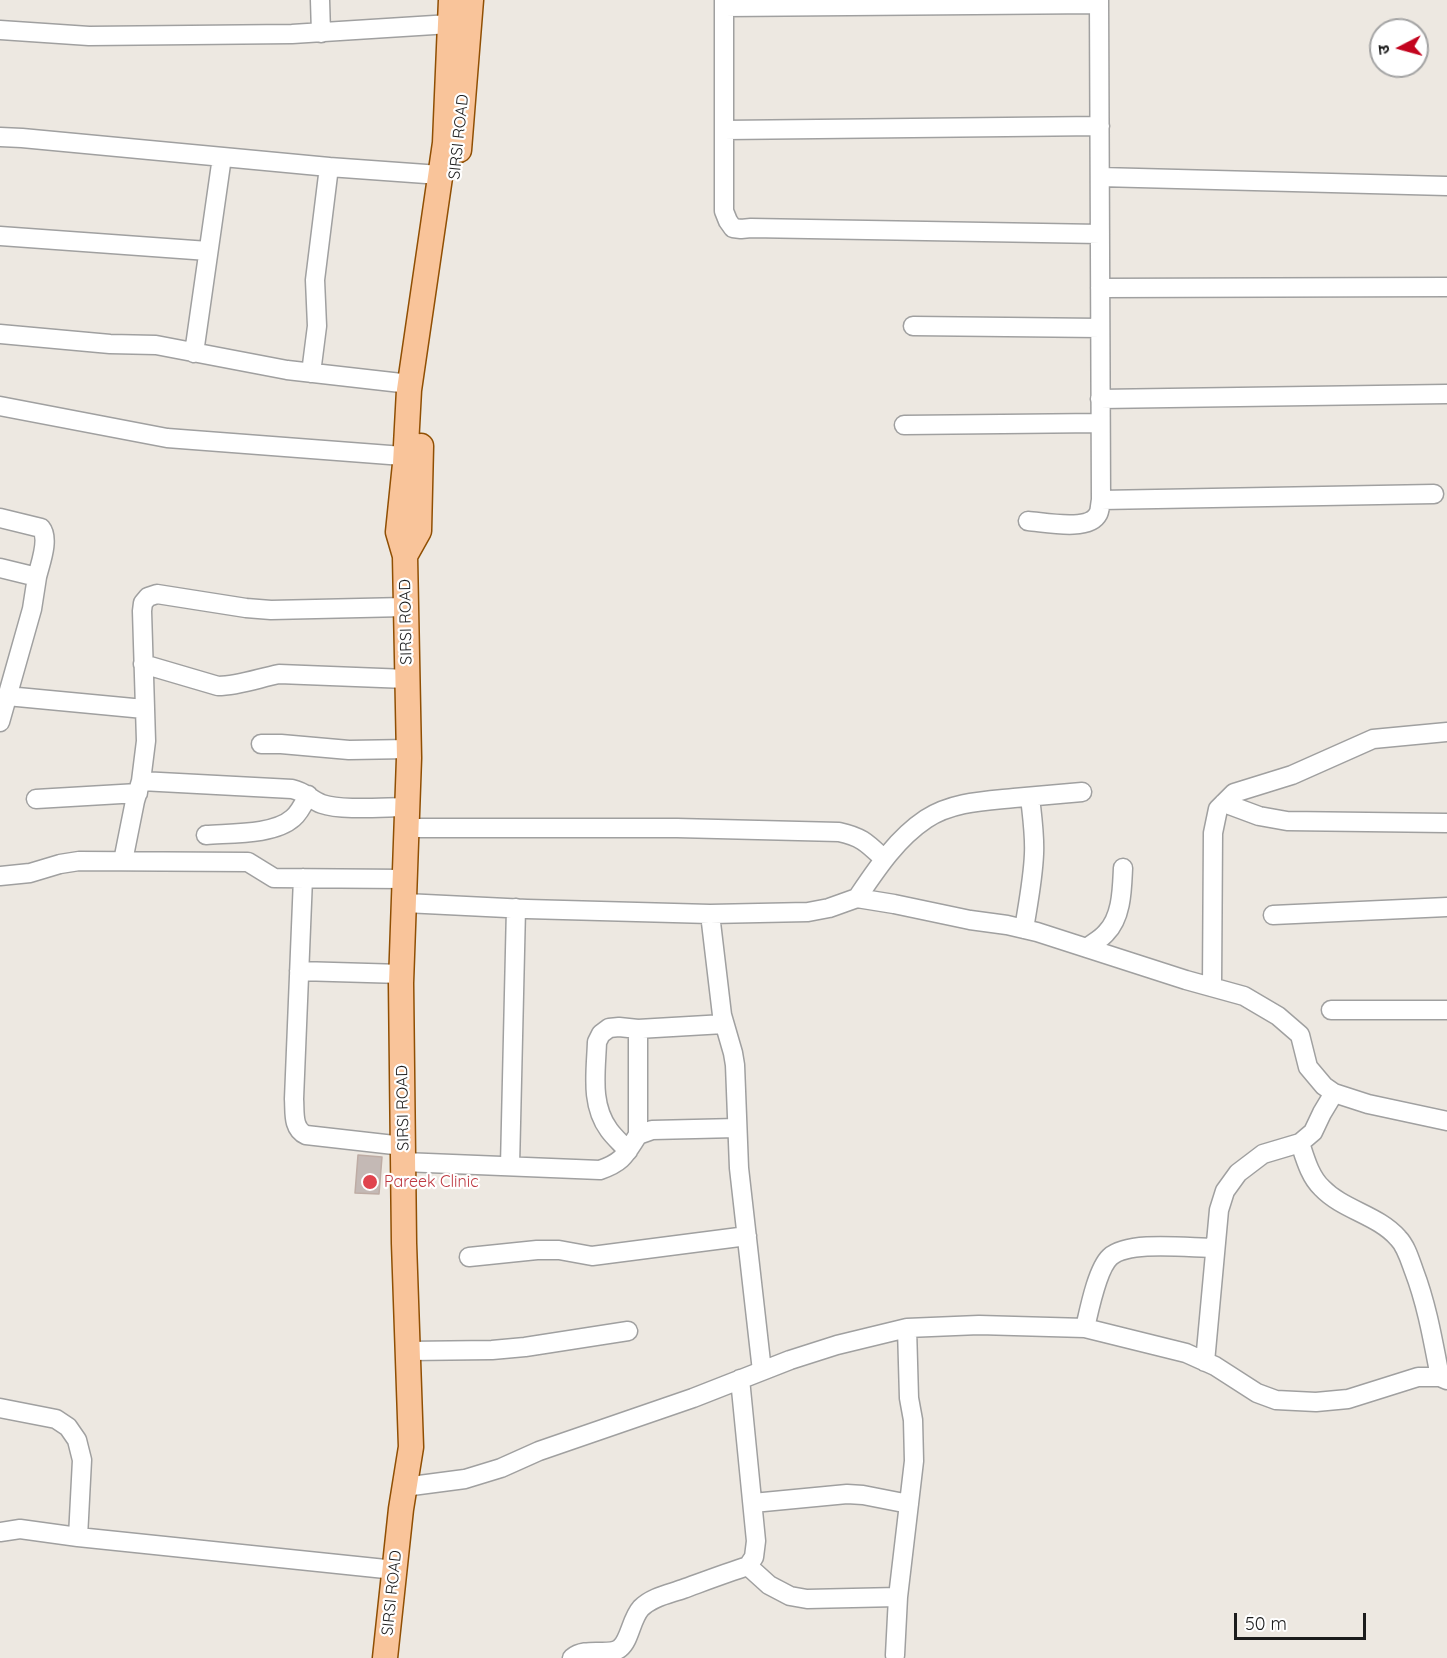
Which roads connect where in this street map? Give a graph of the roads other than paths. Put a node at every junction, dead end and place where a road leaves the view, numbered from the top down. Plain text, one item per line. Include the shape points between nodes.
1 (320, 0) edge
2 (471, 0) edge
3 (1099, 2) edge
4 (724, 4) edge
5 (450, 12) edge
6 (0, 30) edge
7 (321, 33) junction
8 (1100, 126) junction
9 (724, 130) junction
10 (0, 137) edge
11 (222, 157) junction
12 (329, 167) junction
13 (440, 175) junction
14 (1100, 177) junction
15 (1447, 186) edge
16 (1100, 234) junction
17 (0, 237) edge
18 (208, 251) junction
19 (1447, 287) edge
20 (1100, 288) junction
21 (913, 326) dead end
22 (1100, 328) junction
23 (0, 334) edge
24 (194, 353) junction
25 (311, 373) junction
26 (410, 384) junction
27 (1447, 394) edge
28 (1100, 399) junction
29 (0, 406) edge
30 (1100, 423) junction
31 (904, 425) dead end
32 (413, 457) junction
33 (1434, 494) dead end
34 (1101, 500) junction
35 (0, 518) edge
36 (1028, 521) dead end
37 (0, 568) edge
38 (37, 578) junction
39 (405, 607) junction
40 (143, 664) junction
41 (407, 679) junction
42 (7, 696) junction
43 (144, 709) junction
44 (0, 722) edge
45 (1447, 732) edge
46 (261, 744) dead end
47 (409, 749) junction
48 (139, 787) junction
49 (1082, 792) dead end
50 (308, 795) junction
51 (1030, 797) junction
52 (36, 799) dead end
53 (1224, 803) junction
54 (407, 818) junction
55 (1447, 823) edge
56 (206, 835) dead end
57 (884, 859) junction
58 (123, 861) junction
59 (1124, 868) dead end
60 (0, 876) edge
61 (303, 878) junction
62 (405, 879) junction
63 (857, 898) junction
64 (405, 903) junction
65 (1447, 907) edge
66 (516, 909) junction
67 (710, 914) junction
68 (1273, 915) dead end
69 (1024, 929) junction
70 (1087, 948) junction
71 (299, 971) junction
72 (402, 974) junction
73 (1212, 987) junction
74 (1331, 1010) dead end
75 (1447, 1010) edge
76 (724, 1024) junction
77 (638, 1029) junction
78 (1334, 1093) junction
79 (1447, 1121) edge
80 (737, 1128) junction
81 (638, 1135) junction
82 (1299, 1143) junction
83 (628, 1151) junction
84 (403, 1154) junction
85 (510, 1166) junction
86 (747, 1236) junction
87 (1215, 1248) junction
88 (469, 1257) dead end
89 (907, 1328) junction
90 (1085, 1328) junction
91 (628, 1331) dead end
92 (408, 1351) junction
93 (1205, 1362) junction
94 (762, 1371) junction
95 (740, 1379) junction
96 (1443, 1379) edge
97 (0, 1408) edge
98 (404, 1487) junction
99 (753, 1503) junction
100 (909, 1504) junction
101 (0, 1532) edge
102 (78, 1537) junction
103 (748, 1566) junction
104 (394, 1570) junction
105 (898, 1597) junction
106 (895, 1655) dead end
107 (385, 1658) edge
108 (572, 1658) edge

1 - 7 street
2 - 32 main road, SIRSI ROAD via 457,172
3 - 4 street
3 - 8 street
4 - 9 street
5 - 7 street
5 - 13 main road, SIRSI ROAD via 445,143
6 - 7 street via 88,36
8 - 9 street
8 - 14 street
9 - 16 street via 724,211 733,228
10 - 11 street
11 - 12 street
11 - 18 street
12 - 13 street
12 - 25 street via 315,280 317,326
13 - 26 main road, SIRSI ROAD
14 - 15 street
14 - 16 street
16 - 20 street
17 - 18 street
18 - 24 street
19 - 20 street
20 - 22 street
21 - 22 street
22 - 28 street
23 - 24 street via 156,345
24 - 25 street
25 - 26 street
26 - 32 main road, SIRSI ROAD
27 - 28 street
28 - 30 street
29 - 32 street via 167,438
30 - 31 street
30 - 34 street
32 - 39 main road, SIRSI ROAD via 419,531 405,556
33 - 34 street
34 - 36 street via 1098,515 1091,522 1077,525
35 - 38 street via 41,528 45,533
37 - 38 street
38 - 42 street
39 - 40 street via 271,610 158,594 143,603
39 - 41 main road, SIRSI ROAD
40 - 41 street via 218,686 279,675
40 - 43 street
41 - 47 main road, SIRSI ROAD
42 - 43 street
42 - 44 street
43 - 48 street via 146,741
45 - 53 street via 1373,738 1292,775 1234,793
46 - 47 street via 349,750
47 - 54 main road, SIRSI ROAD
48 - 50 street via 292,789
48 - 52 street
48 - 58 street
49 - 51 street
50 - 54 street via 319,804
50 - 56 street via 300,811 284,825 271,830
51 - 57 street via 973,802 945,810 926,819
51 - 69 street via 1034,853
53 - 55 street via 1287,821
53 - 73 street via 1218,809 1213,833
54 - 57 street via 839,832 856,836
54 - 62 main road, SIRSI ROAD
57 - 63 street
58 - 60 street via 78,861
58 - 61 street via 248,862 274,878
59 - 70 street via 1121,898 1112,926
61 - 62 street
61 - 71 street
62 - 64 main road, SIRSI ROAD
63 - 67 street via 808,912
63 - 69 street
64 - 66 street
64 - 72 main road, SIRSI ROAD
65 - 68 street
66 - 67 street
66 - 85 street
67 - 76 street
69 - 70 street
70 - 73 street
71 - 72 street
71 - 84 street via 294,1099 298,1129 306,1135
72 - 84 main road, SIRSI ROAD
73 - 78 street via 1244,996 1278,1016 1300,1035 1308,1067
74 - 75 street
76 - 77 street
76 - 80 street via 735,1065
77 - 81 street
77 - 83 street via 609,1028 597,1042 595,1099 608,1129
78 - 79 street
78 - 82 street via 1313,1132
80 - 81 street via 652,1130
80 - 86 street
81 - 83 street
82 - 87 street via 1263,1154 1238,1173 1225,1191 1219,1210
82 - 96 street via 1320,1187 1399,1239 1425,1302
83 - 85 street via 617,1164 600,1170
84 - 85 street
84 - 92 main road, SIRSI ROAD
86 - 88 street via 592,1256 537,1250
86 - 94 street
87 - 90 street via 1139,1246 1109,1258 1100,1273
87 - 93 street
89 - 90 street
89 - 94 street via 837,1345
89 - 100 street via 914,1461
90 - 93 street via 1186,1353
91 - 92 street via 492,1350
92 - 98 main road, SIRSI ROAD via 411,1447
93 - 96 street via 1276,1400 1348,1399 1418,1377
94 - 95 street
95 - 98 street via 501,1468 465,1479
95 - 99 street
97 - 102 street via 56,1419 77,1440 82,1460
98 - 104 main road, SIRSI ROAD
99 - 100 street via 847,1494
99 - 103 street via 756,1541
100 - 105 street
101 - 102 street via 20,1529
102 - 104 street
103 - 105 street via 769,1585 790,1596
103 - 108 street via 643,1605 621,1648 584,1652
104 - 107 main road, SIRSI ROAD
105 - 106 street

